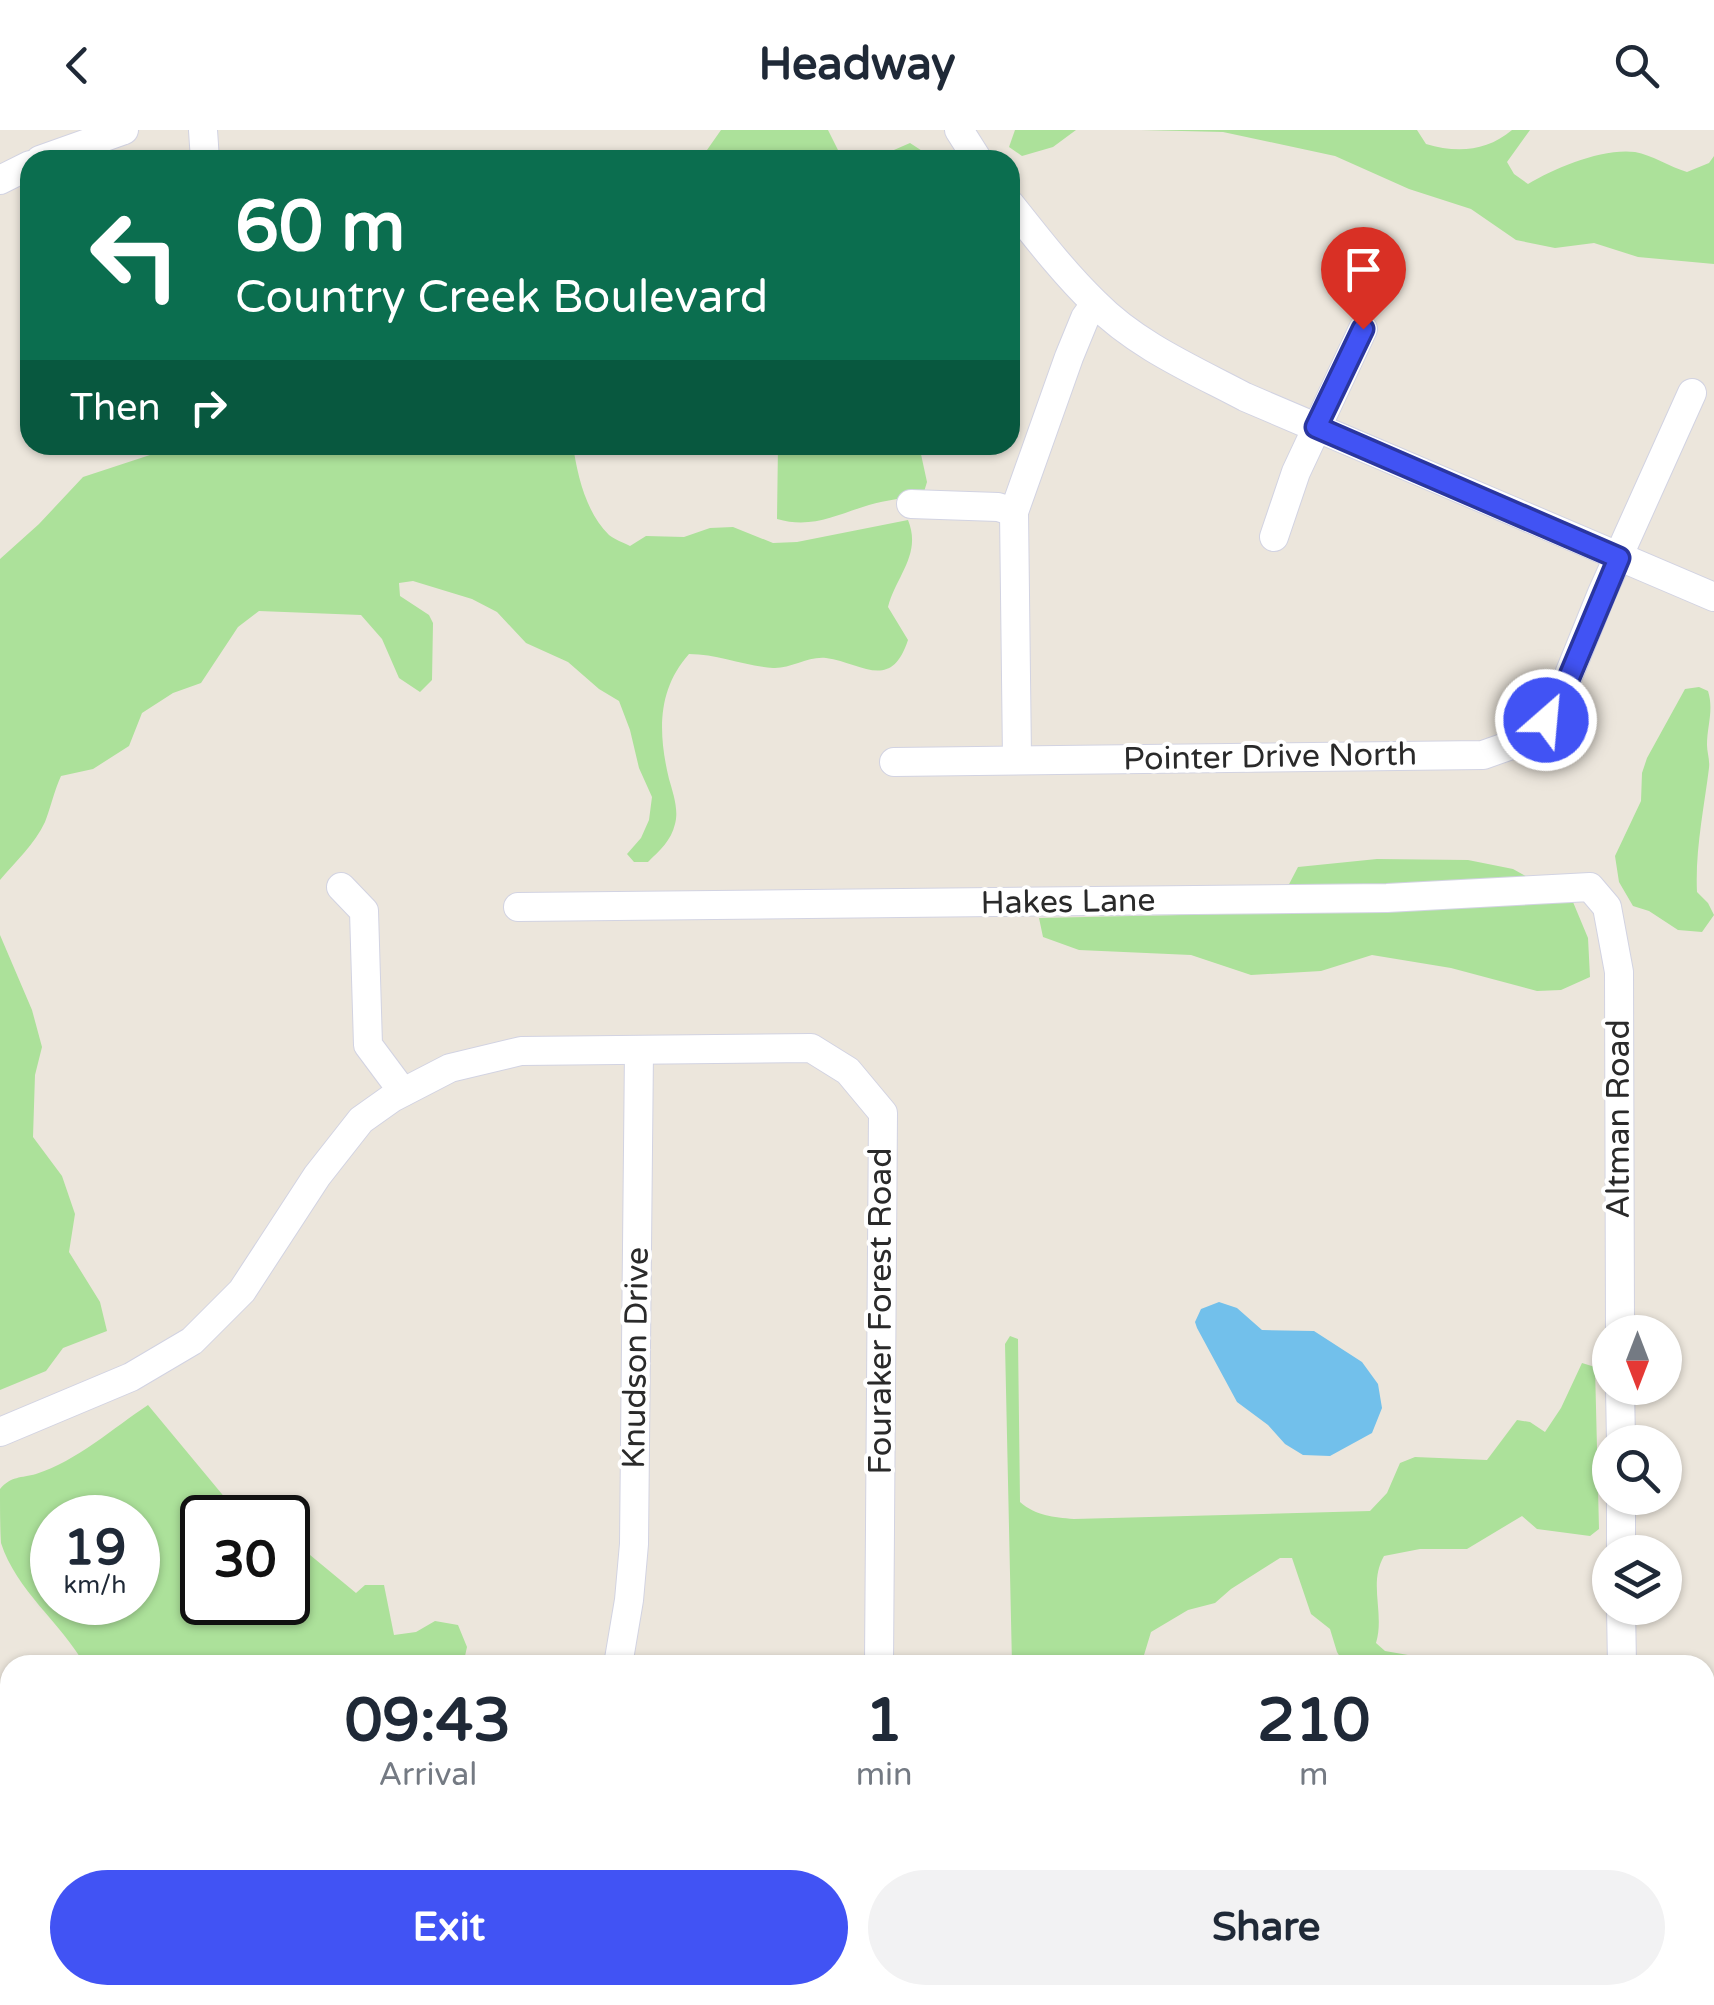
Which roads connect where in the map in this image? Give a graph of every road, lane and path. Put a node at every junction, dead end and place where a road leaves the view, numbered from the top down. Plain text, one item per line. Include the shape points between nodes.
1 (124, 130) edge
2 (68, 150) edge
3 (1020, 218) edge
4 (1095, 304) junction
5 (1363, 329) dead end
6 (1692, 393) dead end
7 (1316, 427) junction
8 (911, 504) dead end
9 (1014, 512) junction
10 (1274, 537) dead end
11 (1619, 558) junction
12 (1714, 597) edge
13 (1017, 759) junction
14 (894, 762) dead end
15 (341, 887) dead end
16 (518, 907) dead end
17 (1607, 907) joint
18 (639, 1050) junction
19 (403, 1092) junction
20 (1620, 1315) edge
21 (0, 1432) edge
22 (1622, 1625) edge
23 (619, 1655) edge
24 (879, 1655) edge
25 (1622, 1655) edge

1 - 2 street
3 - 4 street
4 - 7 street via 1185,366
4 - 9 street
5 - 7 street
6 - 11 street
7 - 10 street
7 - 11 street
8 - 9 street
9 - 13 street
11 - 12 street
11 - 13 street, Pointer Drive North via 1560,699 1520,742 1483,754
13 - 14 street, Pointer Drive North
15 - 19 street via 364,911 368,1045
16 - 17 street, Hakes Lane via 1387,898 1590,887
17 - 20 street, Altman Road via 1619,972
18 - 19 street, Fouraker Forest Road via 521,1051 450,1068
18 - 23 street, Knudson Drive via 634,1544
18 - 24 street, Fouraker Forest Road via 811,1048 848,1072 882,1114
19 - 21 street, Fouraker Forest Road via 361,1120 242,1291 192,1341 131,1377
22 - 25 street

